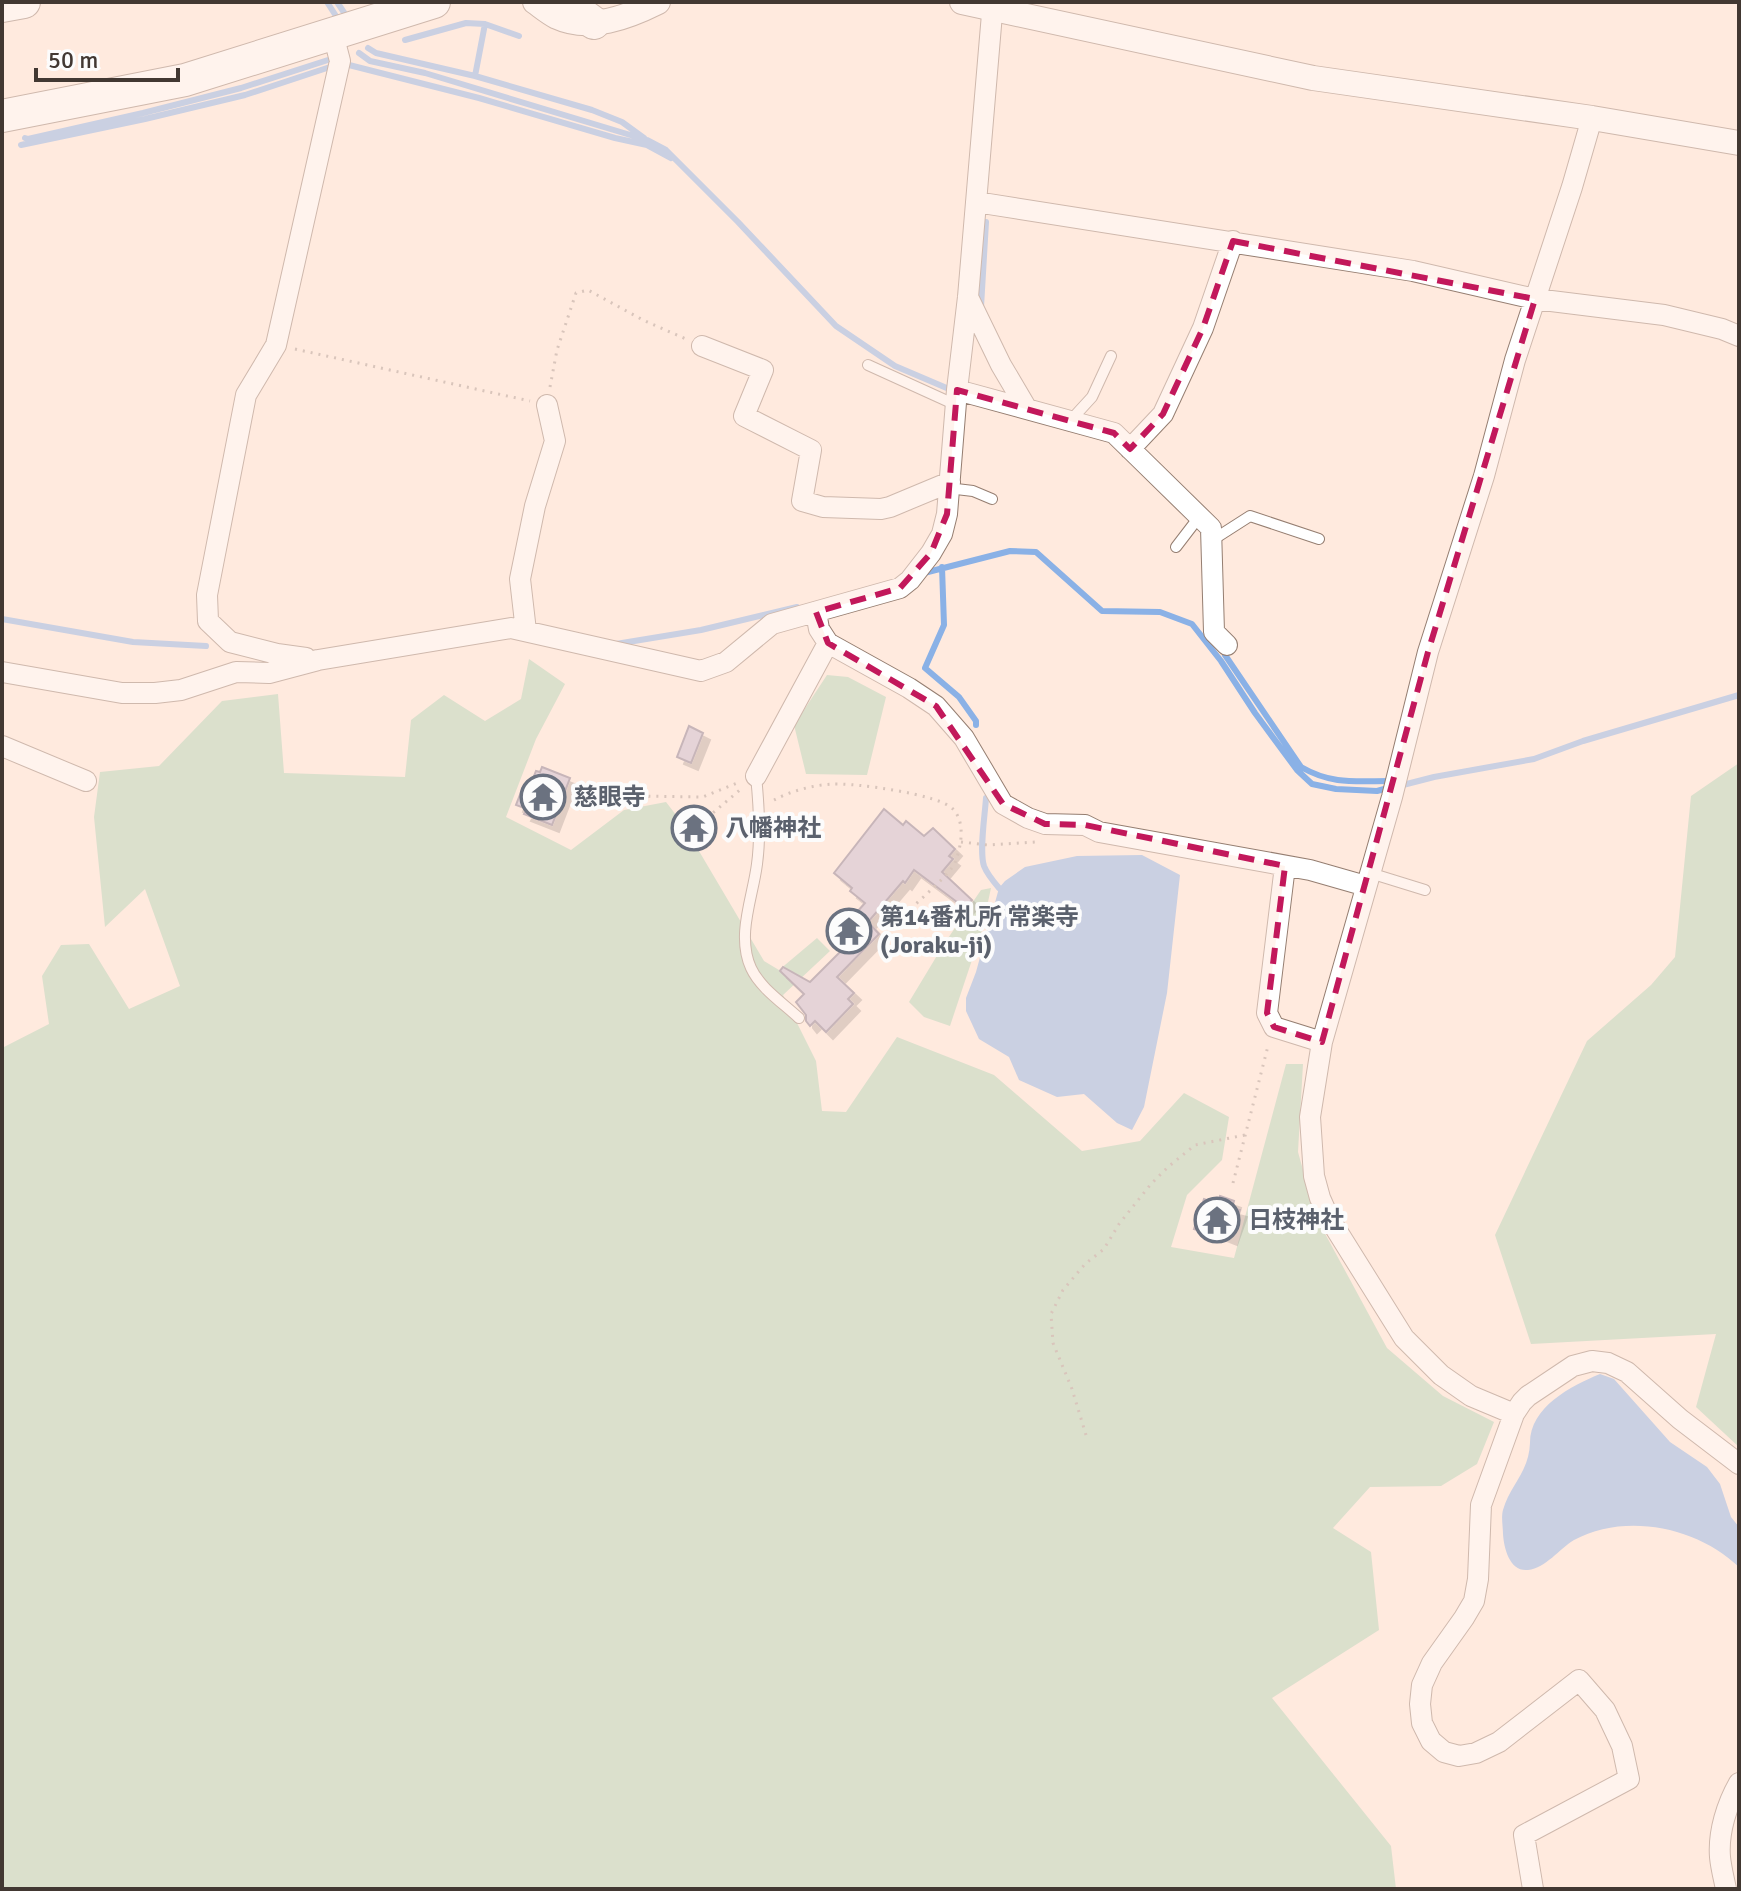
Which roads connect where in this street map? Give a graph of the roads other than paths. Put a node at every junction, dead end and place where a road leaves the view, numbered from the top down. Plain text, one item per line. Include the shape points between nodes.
1 (24, 2) edge
2 (434, 2) edge
3 (535, 2) edge
4 (658, 2) edge
5 (962, 2) edge
6 (2, 6) edge
7 (992, 6) edge
8 (583, 12) edge
9 (333, 34) junction
10 (2, 116) edge
11 (1592, 118) junction
12 (1739, 143) edge
13 (976, 202) junction
14 (1233, 241) junction
15 (968, 297) junction
16 (1535, 299) junction
17 (1739, 336) edge
18 (702, 346) road end
19 (1111, 356) dead end
20 (868, 365) dead end
21 (956, 398) junction
22 (547, 405) road end
23 (1027, 409) junction
24 (1070, 421) junction
25 (1130, 449) junction
26 (949, 485) junction
27 (992, 499) dead end
28 (1199, 517) junction
29 (1319, 539) dead end
30 (1211, 541) junction
31 (1176, 547) dead end
32 (816, 612) junction
33 (526, 631) junction
34 (828, 643) junction
35 (1227, 645) dead end
36 (318, 660) junction
37 (2, 672) edge
38 (2, 746) edge
39 (756, 776) joint
40 (86, 781) dead end
41 (1285, 866) junction
42 (1368, 879) junction
43 (1425, 890) dead end
44 (799, 1018) dead end
45 (1322, 1042) junction
46 (1514, 1414) junction
47 (1739, 1464) edge
48 (1739, 1783) edge
49 (1728, 1887) edge
50 (1533, 1889) edge

1 - 6 highway
2 - 9 highway
3 - 8 street via 556,17 578,23
4 - 8 street via 613,20
5 - 7 street
7 - 11 street via 1313,78
7 - 13 street
9 - 10 highway via 185,80
9 - 36 street via 340,61 276,345 246,395 207,595 208,621 230,642
11 - 12 street
11 - 16 street
13 - 14 street
13 - 15 street
14 - 16 street via 1413,271
14 - 25 street via 1203,328 1163,414
15 - 21 street
15 - 23 street
16 - 17 street via 1664,315
16 - 42 street via 1428,652
18 - 26 street via 763,370 744,416 811,450 802,501 881,509
19 - 24 lane via 1092,397
20 - 21 lane
21 - 23 street
21 - 26 street
22 - 33 street via 555,441 520,579
23 - 24 street
24 - 25 street via 1114,433
25 - 28 street
26 - 27 lane
26 - 32 street via 942,534 915,574 889,593
28 - 30 street via 1211,528
28 - 31 lane
29 - 30 lane via 1250,516
30 - 35 street via 1214,632
32 - 33 street via 772,624 726,662 701,671
32 - 34 street
33 - 36 street via 511,628
34 - 39 street
34 - 41 street via 936,706 964,738 1003,804 1028,818
36 - 37 street via 269,673 236,672 155,693 122,693
38 - 40 street
39 - 44 lane via 758,862 745,948 758,981
41 - 42 street
41 - 45 street via 1267,1013 1274,1027
42 - 43 lane
42 - 45 street
45 - 46 street via 1310,1117 1314,1176 1329,1218 1404,1338 1471,1396
46 - 47 street via 1528,1396 1573,1366 1608,1363 1627,1372
46 - 50 street via 1481,1505 1474,1601 1432,1663 1420,1704 1431,1741 1459,1756 1499,1742 1579,1680 1605,1710 1622,1746 1629,1779 1524,1835
48 - 49 street via 1721,1835

